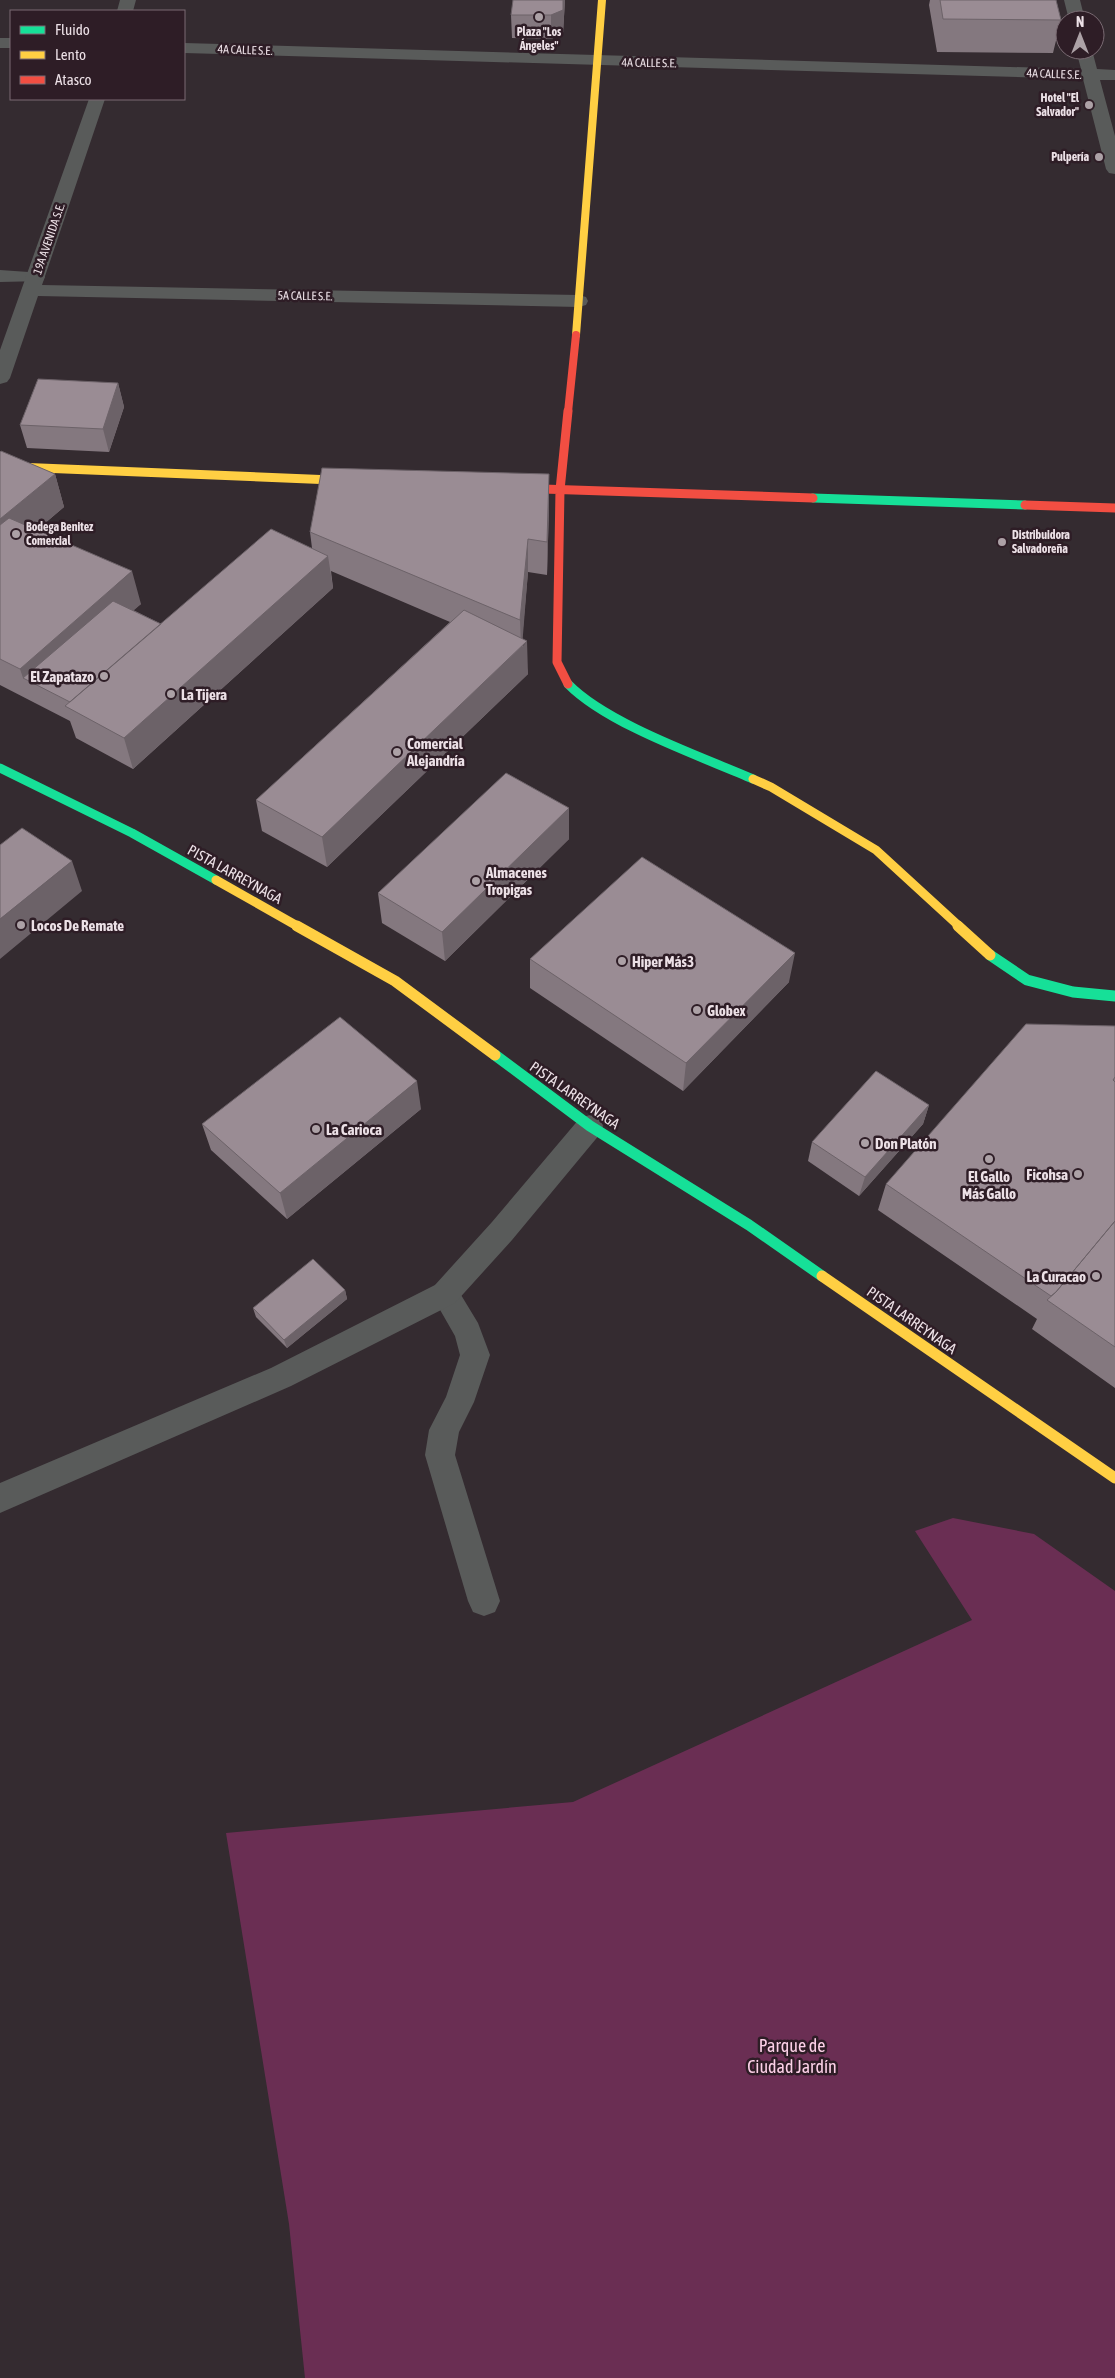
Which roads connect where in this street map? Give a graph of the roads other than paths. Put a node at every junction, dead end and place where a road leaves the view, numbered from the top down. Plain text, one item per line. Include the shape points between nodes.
1 (602, 0) edge
2 (185, 48) edge
3 (1086, 60) edge
4 (599, 61) junction
5 (1090, 75) junction
6 (1115, 75) edge
7 (97, 100) edge
8 (1115, 169) edge
9 (0, 276) edge
10 (33, 284) junction
11 (580, 302) junction
12 (0, 378) edge
13 (0, 461) edge
14 (372, 482) edge
15 (530, 488) edge
16 (560, 490) junction
17 (1115, 508) edge
18 (0, 768) edge
19 (1115, 996) edge
20 (590, 1126) junction
21 (444, 1294) junction
22 (1115, 1478) edge
23 (0, 1498) edge
24 (484, 1601) dead end

1 - 4 street
2 - 4 street, 4A CALLE S.E.
3 - 5 street
4 - 5 street, 4A CALLE S.E.
4 - 11 street
5 - 6 street, 4A CALLE S.E.
5 - 8 street
7 - 10 street, 19A AVENIDA S.E.
9 - 10 street, 5A CALLE S.E.
10 - 11 street, 5A CALLE S.E.
10 - 12 street, 19A AVENIDA S.E.
11 - 16 street
13 - 14 street via 16,467
15 - 16 street
16 - 17 street
16 - 19 street via 557,662 571,690 605,712 771,787 876,850 988,954 1027,980 1072,992
18 - 20 street, PISTA LARREYNAGA via 132,833 395,981
20 - 21 street
20 - 22 street, PISTA LARREYNAGA via 749,1225
21 - 23 street via 281,1377
21 - 24 street via 468,1332 475,1355 459,1402 444,1430 440,1455

